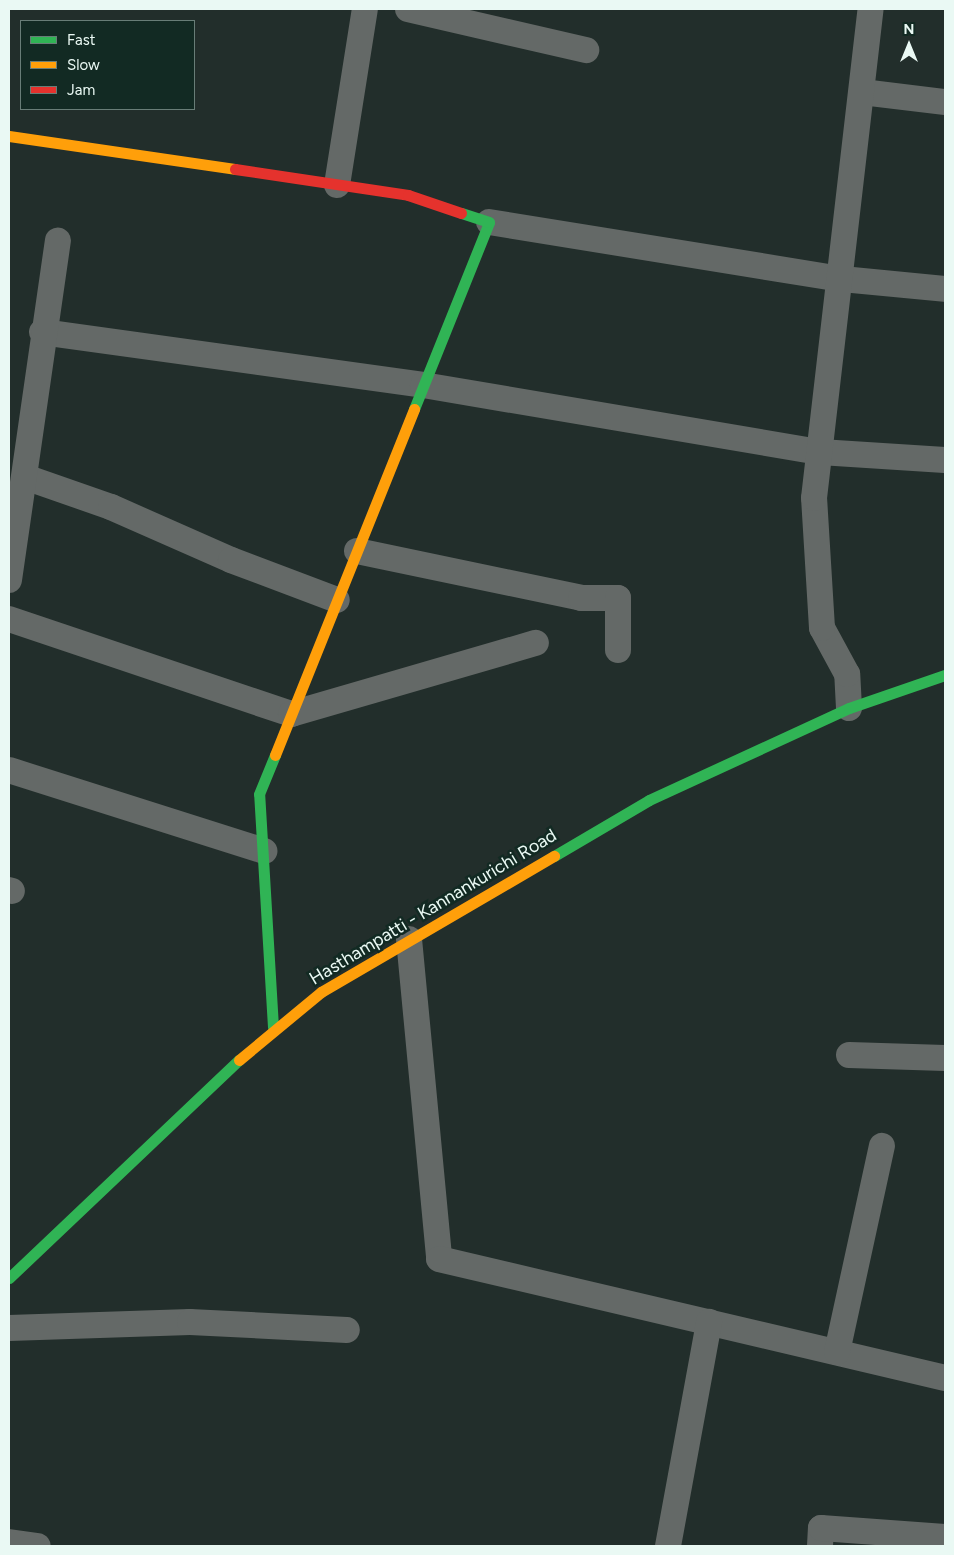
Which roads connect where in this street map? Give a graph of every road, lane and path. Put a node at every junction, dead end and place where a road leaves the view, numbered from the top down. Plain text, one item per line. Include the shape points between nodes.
1 (365, 9) edge
2 (408, 9) edge
3 (870, 9) edge
4 (586, 50) dead end
5 (862, 92) junction
6 (945, 102) edge
7 (9, 136) edge
8 (337, 185) junction
9 (489, 222) junction
10 (58, 241) dead end
11 (842, 279) junction
12 (945, 289) edge
13 (42, 332) junction
14 (423, 385) junction
15 (820, 452) junction
16 (945, 460) edge
17 (25, 477) junction
18 (357, 551) junction
19 (9, 580) edge
20 (337, 600) junction
21 (9, 619) edge
22 (536, 643) dead end
23 (618, 650) dead end
24 (945, 675) edge
25 (849, 708) junction
26 (291, 714) junction
27 (9, 770) edge
28 (264, 851) junction
29 (409, 939) junction
30 (273, 1027) junction
31 (849, 1055) dead end
32 (945, 1058) edge
33 (882, 1146) dead end
34 (9, 1278) edge
35 (708, 1322) junction
36 (9, 1328) edge
37 (348, 1330) dead end
38 (837, 1352) junction
39 (945, 1378) edge
40 (945, 1538) edge
41 (9, 1542) edge
42 (38, 1546) edge
43 (668, 1546) edge
44 (820, 1546) edge

1 - 8 street
2 - 4 street
3 - 5 street
5 - 6 street
5 - 11 street
7 - 8 street
8 - 9 street via 408,195
9 - 11 street
9 - 14 street
10 - 13 street
11 - 12 street
11 - 15 street
13 - 14 street
13 - 17 street
14 - 15 street
14 - 18 street
15 - 16 street
15 - 25 street via 814,498 822,628 847,674
17 - 19 street
17 - 20 street via 110,507 231,560
18 - 20 street
18 - 23 street via 581,598 618,598
20 - 26 street
21 - 26 street
22 - 26 street
24 - 25 street, Hasthampatti - Kannankurichi Road
25 - 29 street, Hasthampatti - Kannankurichi Road via 649,800
26 - 28 street via 259,794
27 - 28 street
28 - 30 street
29 - 30 street, Hasthampatti - Kannankurichi Road
29 - 35 street via 439,1259
30 - 34 street, Hasthampatti - Kannankurichi Road
31 - 32 street
33 - 38 street
35 - 38 street
35 - 43 street
36 - 37 street via 190,1322
38 - 39 street
40 - 44 street via 821,1528
41 - 42 street

